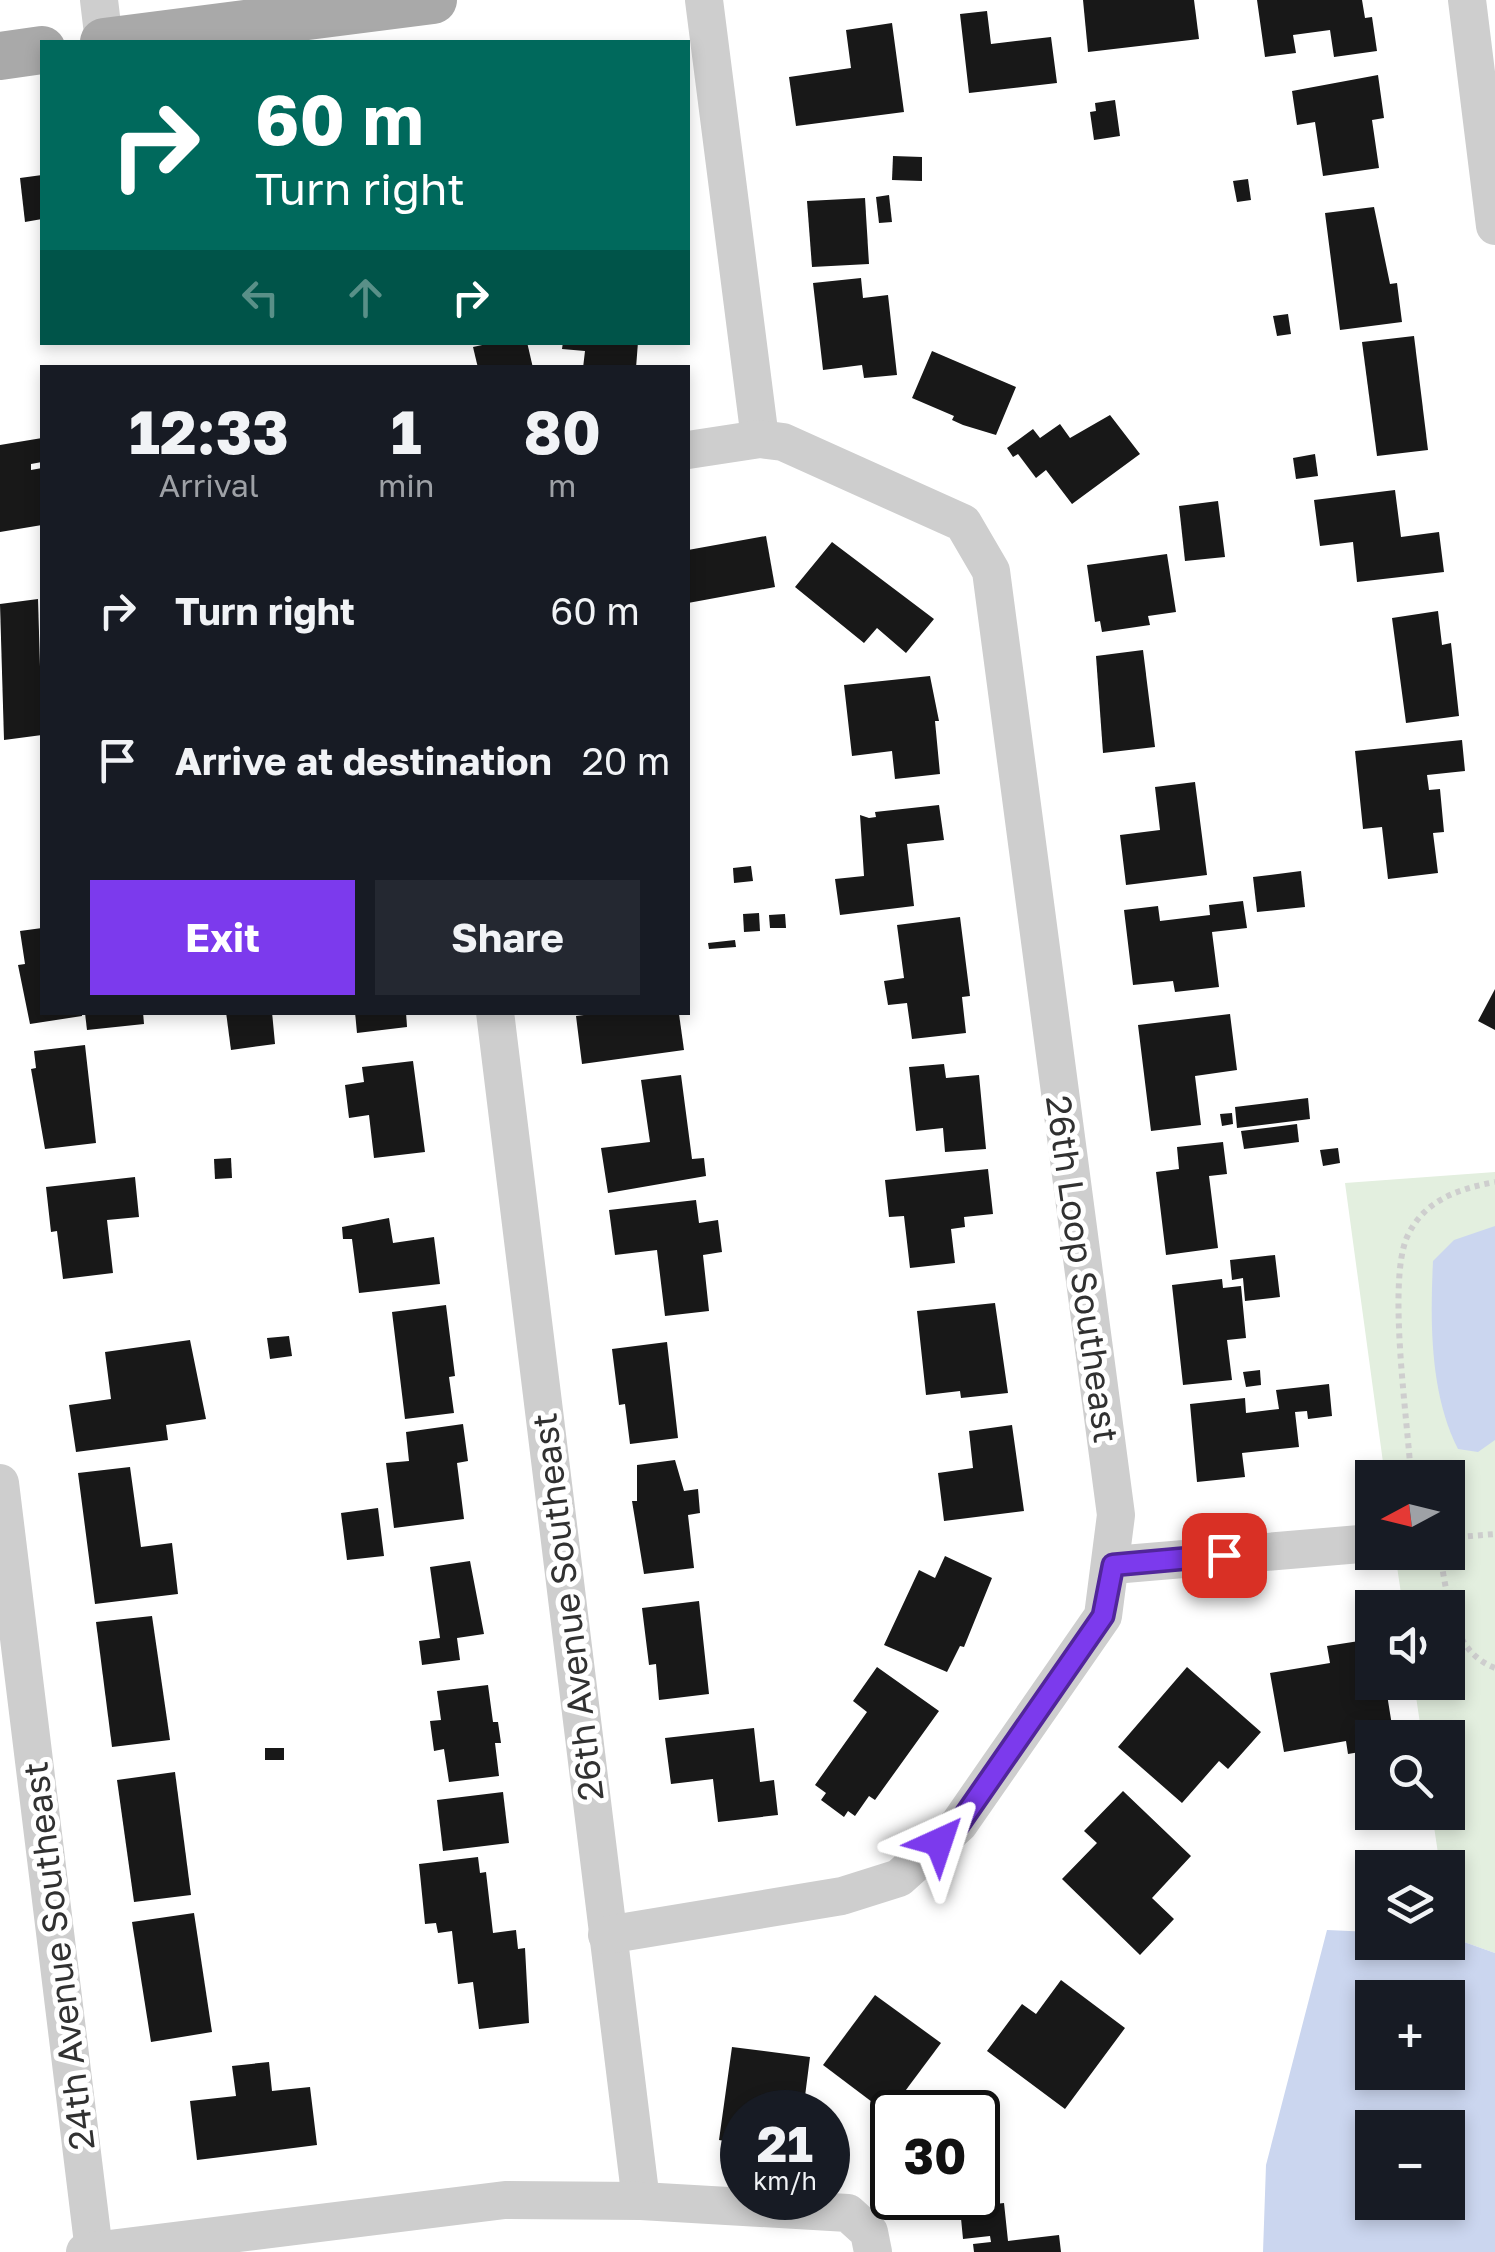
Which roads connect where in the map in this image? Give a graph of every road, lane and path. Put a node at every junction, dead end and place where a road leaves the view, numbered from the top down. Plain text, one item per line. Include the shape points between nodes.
1 (99, 0) edge
2 (434, 0) edge
3 (704, 0) edge
4 (1466, 0) edge
5 (104, 40) edge
6 (120, 40) edge
7 (40, 50) edge
8 (0, 56) edge
9 (1495, 226) edge
10 (760, 438) junction
11 (690, 450) edge
12 (495, 1015) edge
13 (1495, 1182) edge
14 (1410, 1460) edge
15 (0, 1483) edge
16 (1495, 1534) edge
17 (1465, 1537) edge
18 (1355, 1544) edge
19 (1113, 1565) junction
20 (1443, 1570) edge
21 (1495, 1668) edge
22 (607, 1935) junction
23 (641, 2202) junction
24 (94, 2251) edge
25 (85, 2252) edge
26 (874, 2252) edge

1 - 5 street
2 - 6 main road
3 - 10 street
4 - 9 street
7 - 8 main road
10 - 11 street
10 - 19 street, 26th Loop Southeast via 783,442 964,523 991,571 1116,1516
12 - 22 street, 26th Avenue Southeast
13 - 14 path via 1438,1200 1408,1236 1399,1286
15 - 24 street, 24th Avenue Southeast
16 - 17 path
18 - 19 street
19 - 22 street, 26th Loop Southeast via 1103,1616 1043,1706 959,1824 899,1878 842,1896
20 - 21 path via 1461,1645
22 - 23 street, 26th Avenue Southeast
23 - 24 street via 505,2200
23 - 26 street via 848,2213 869,2232
24 - 25 street

